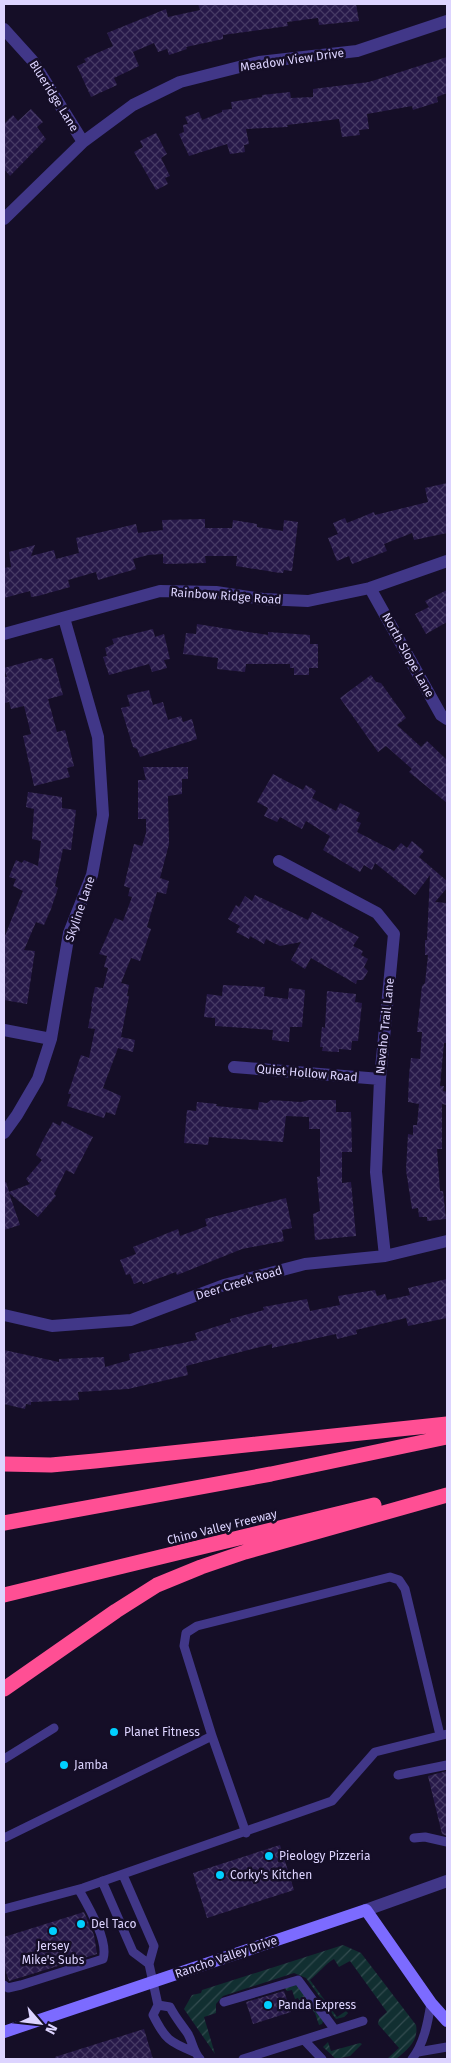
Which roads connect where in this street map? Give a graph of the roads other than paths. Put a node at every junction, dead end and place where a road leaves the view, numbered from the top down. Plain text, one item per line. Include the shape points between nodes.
1 (447, 21) edge
2 (4, 29) edge
3 (83, 142) junction
4 (4, 219) edge
5 (447, 561) edge
6 (370, 588) junction
7 (64, 618) junction
8 (4, 634) edge
9 (447, 719) edge
10 (279, 861) dead end
11 (4, 1030) edge
12 (51, 1039) junction
13 (234, 1067) dead end
14 (380, 1079) junction
15 (4, 1133) edge
16 (447, 1241) edge
17 (385, 1256) junction
18 (4, 1315) edge
19 (447, 1424) edge
20 (447, 1437) edge
21 (4, 1464) edge
22 (447, 1488) edge
23 (447, 1496) edge
24 (4, 1523) edge
25 (4, 1595) edge
26 (4, 1689) edge
27 (54, 1728) dead end
28 (443, 1734) edge
29 (212, 1736) junction
30 (4, 1759) edge
31 (447, 1765) edge
32 (398, 1775) dead end
33 (246, 1833) junction
34 (4, 1838) edge
35 (414, 1838) dead end
36 (447, 1842) edge
37 (123, 1875) junction
38 (102, 1881) junction
39 (447, 1881) edge
40 (79, 1890) junction
41 (4, 1909) edge
42 (366, 1910) junction
43 (149, 1964) junction
44 (152, 1982) junction
45 (4, 1984) edge
46 (224, 2002) dead end
47 (431, 2003) junction
48 (158, 2005) junction
49 (447, 2021) edge
50 (362, 2022) dead end
51 (335, 2030) junction
52 (4, 2032) edge
53 (304, 2040) junction
54 (447, 2047) edge
55 (197, 2056) edge
56 (415, 2056) edge
57 (243, 2059) edge
58 (322, 2059) edge

1 - 3 street, Meadow View Drive via 356,51 259,62 180,82 133,105
2 - 3 street, Blueridge Lane via 32,60
3 - 4 street, Meadow View Drive
5 - 6 street, Rainbow Ridge Road
6 - 7 street, Rainbow Ridge Road via 308,601 216,592 160,591
6 - 9 street, North Slope Lane via 441,715
7 - 8 street, Rainbow Ridge Road
7 - 12 street, Skyline Lane via 98,737 103,815 92,875 69,933
10 - 14 street, Navaho Trail Lane via 378,913 394,934
11 - 12 street
12 - 15 street, Skyline Lane via 38,1079
13 - 14 street, Quiet Hollow Road
14 - 17 street, Navaho Trail Lane via 376,1172
16 - 17 street, Deer Creek Road
17 - 18 street, Deer Creek Road via 305,1264 224,1285 130,1320 52,1326
19 - 21 highway via 51,1465
20 - 24 highway via 270,1474
22 - 25 highway, Chino Valley Freeway
23 - 26 highway via 245,1552 157,1585
27 - 30 lane
28 - 29 lane via 405,1589 399,1580 390,1577 197,1626 186,1633 184,1646
28 - 33 lane via 375,1752 332,1801
29 - 33 lane
29 - 34 lane
31 - 32 lane
33 - 37 lane
35 - 36 lane
37 - 38 lane
37 - 43 lane via 154,1946
38 - 40 lane
38 - 43 lane via 133,1952
39 - 42 street, Rancho Valley Drive
40 - 41 lane
40 - 45 lane via 97,1925 105,1952 103,1959 21,1985 8,1988
42 - 44 street, Rancho Valley Drive
42 - 47 street
43 - 44 lane
44 - 48 lane
44 - 52 street, Rancho Valley Drive
46 - 51 lane via 298,1980
47 - 49 street
47 - 56 lane
48 - 55 lane via 170,2007 188,2034
48 - 55 lane via 153,2015 161,2031 171,2042
50 - 51 lane
51 - 53 lane
53 - 57 lane
53 - 58 lane
54 - 56 lane

